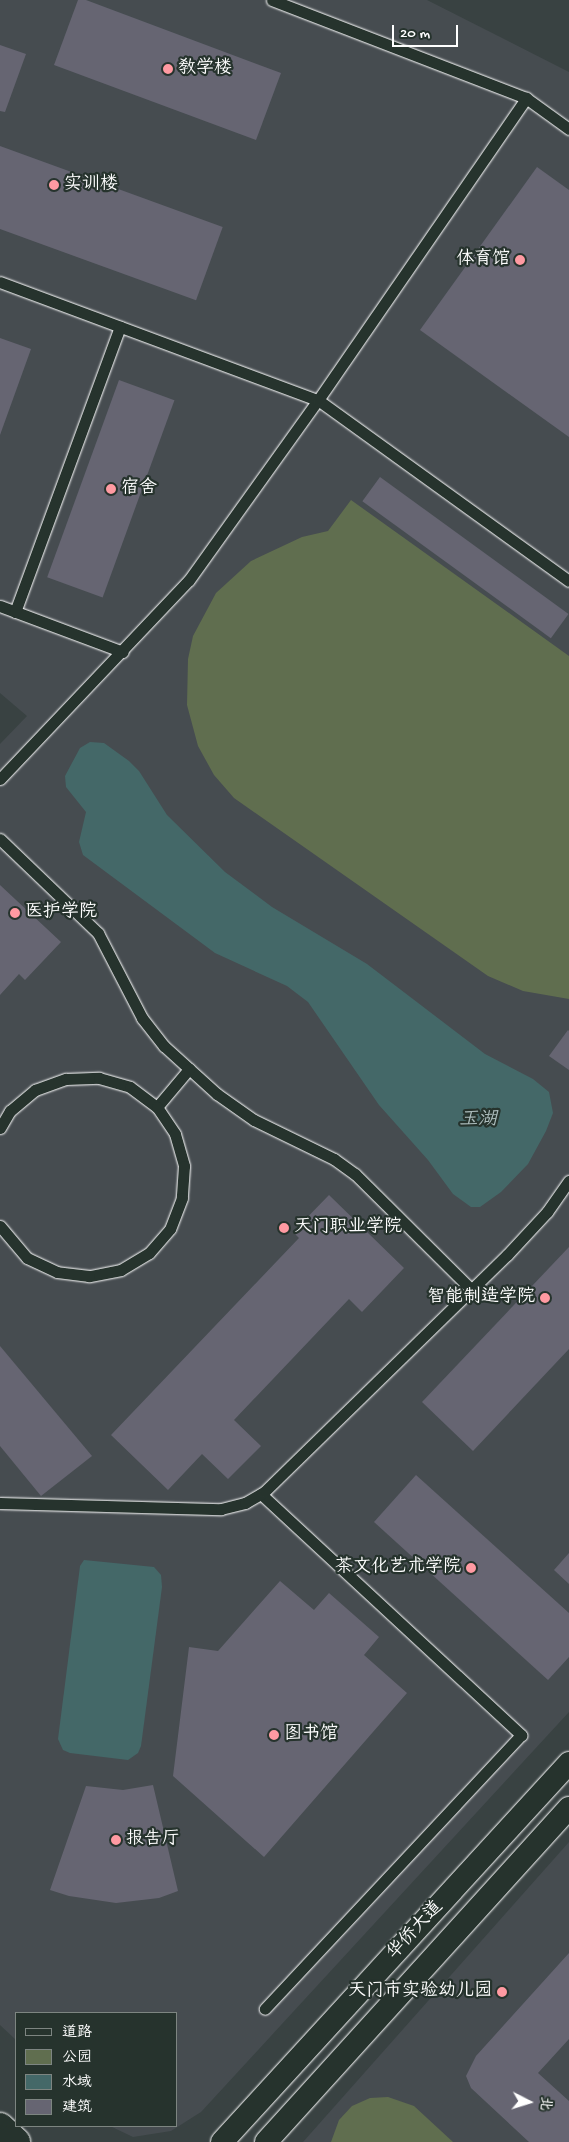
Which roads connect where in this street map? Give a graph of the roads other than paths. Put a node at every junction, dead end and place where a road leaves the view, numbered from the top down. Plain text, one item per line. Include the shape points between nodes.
1 (272, 0) edge
2 (526, 98) junction
3 (569, 129) edge
4 (0, 282) edge
5 (120, 327) junction
6 (318, 400) junction
7 (569, 581) edge
8 (0, 606) edge
9 (15, 612) junction
10 (123, 652) junction
11 (0, 779) edge
12 (0, 839) edge
13 (189, 1069) junction
14 (157, 1107) junction
15 (0, 1128) edge
16 (569, 1181) edge
17 (0, 1226) edge
18 (472, 1290) junction
19 (261, 1494) junction
20 (0, 1503) edge
21 (569, 1764) edge
22 (569, 1808) edge
23 (264, 2008) dead end
24 (0, 2127) edge
25 (16, 2142) edge
26 (222, 2142) edge
27 (266, 2142) edge

1 - 2 lane
2 - 3 lane
2 - 6 lane
4 - 5 lane
5 - 6 lane
5 - 9 lane
6 - 7 lane
6 - 10 lane via 189,580
8 - 9 lane
9 - 10 lane
10 - 11 lane
12 - 13 lane via 92,927 108,950 142,1018 164,1046
13 - 14 lane
13 - 18 lane via 254,1120 334,1159 355,1174
14 - 15 lane via 130,1087 99,1078 66,1079 35,1090 10,1111
14 - 17 lane via 175,1134 184,1166 182,1198 170,1229 149,1254 121,1270 89,1276 57,1272 27,1258
16 - 18 lane via 547,1212
18 - 19 lane
19 - 20 lane via 245,1503 221,1509
19 - 23 lane via 521,1735
21 - 26 street, 华侨大道
22 - 27 street, 华侨大道
24 - 25 main road

